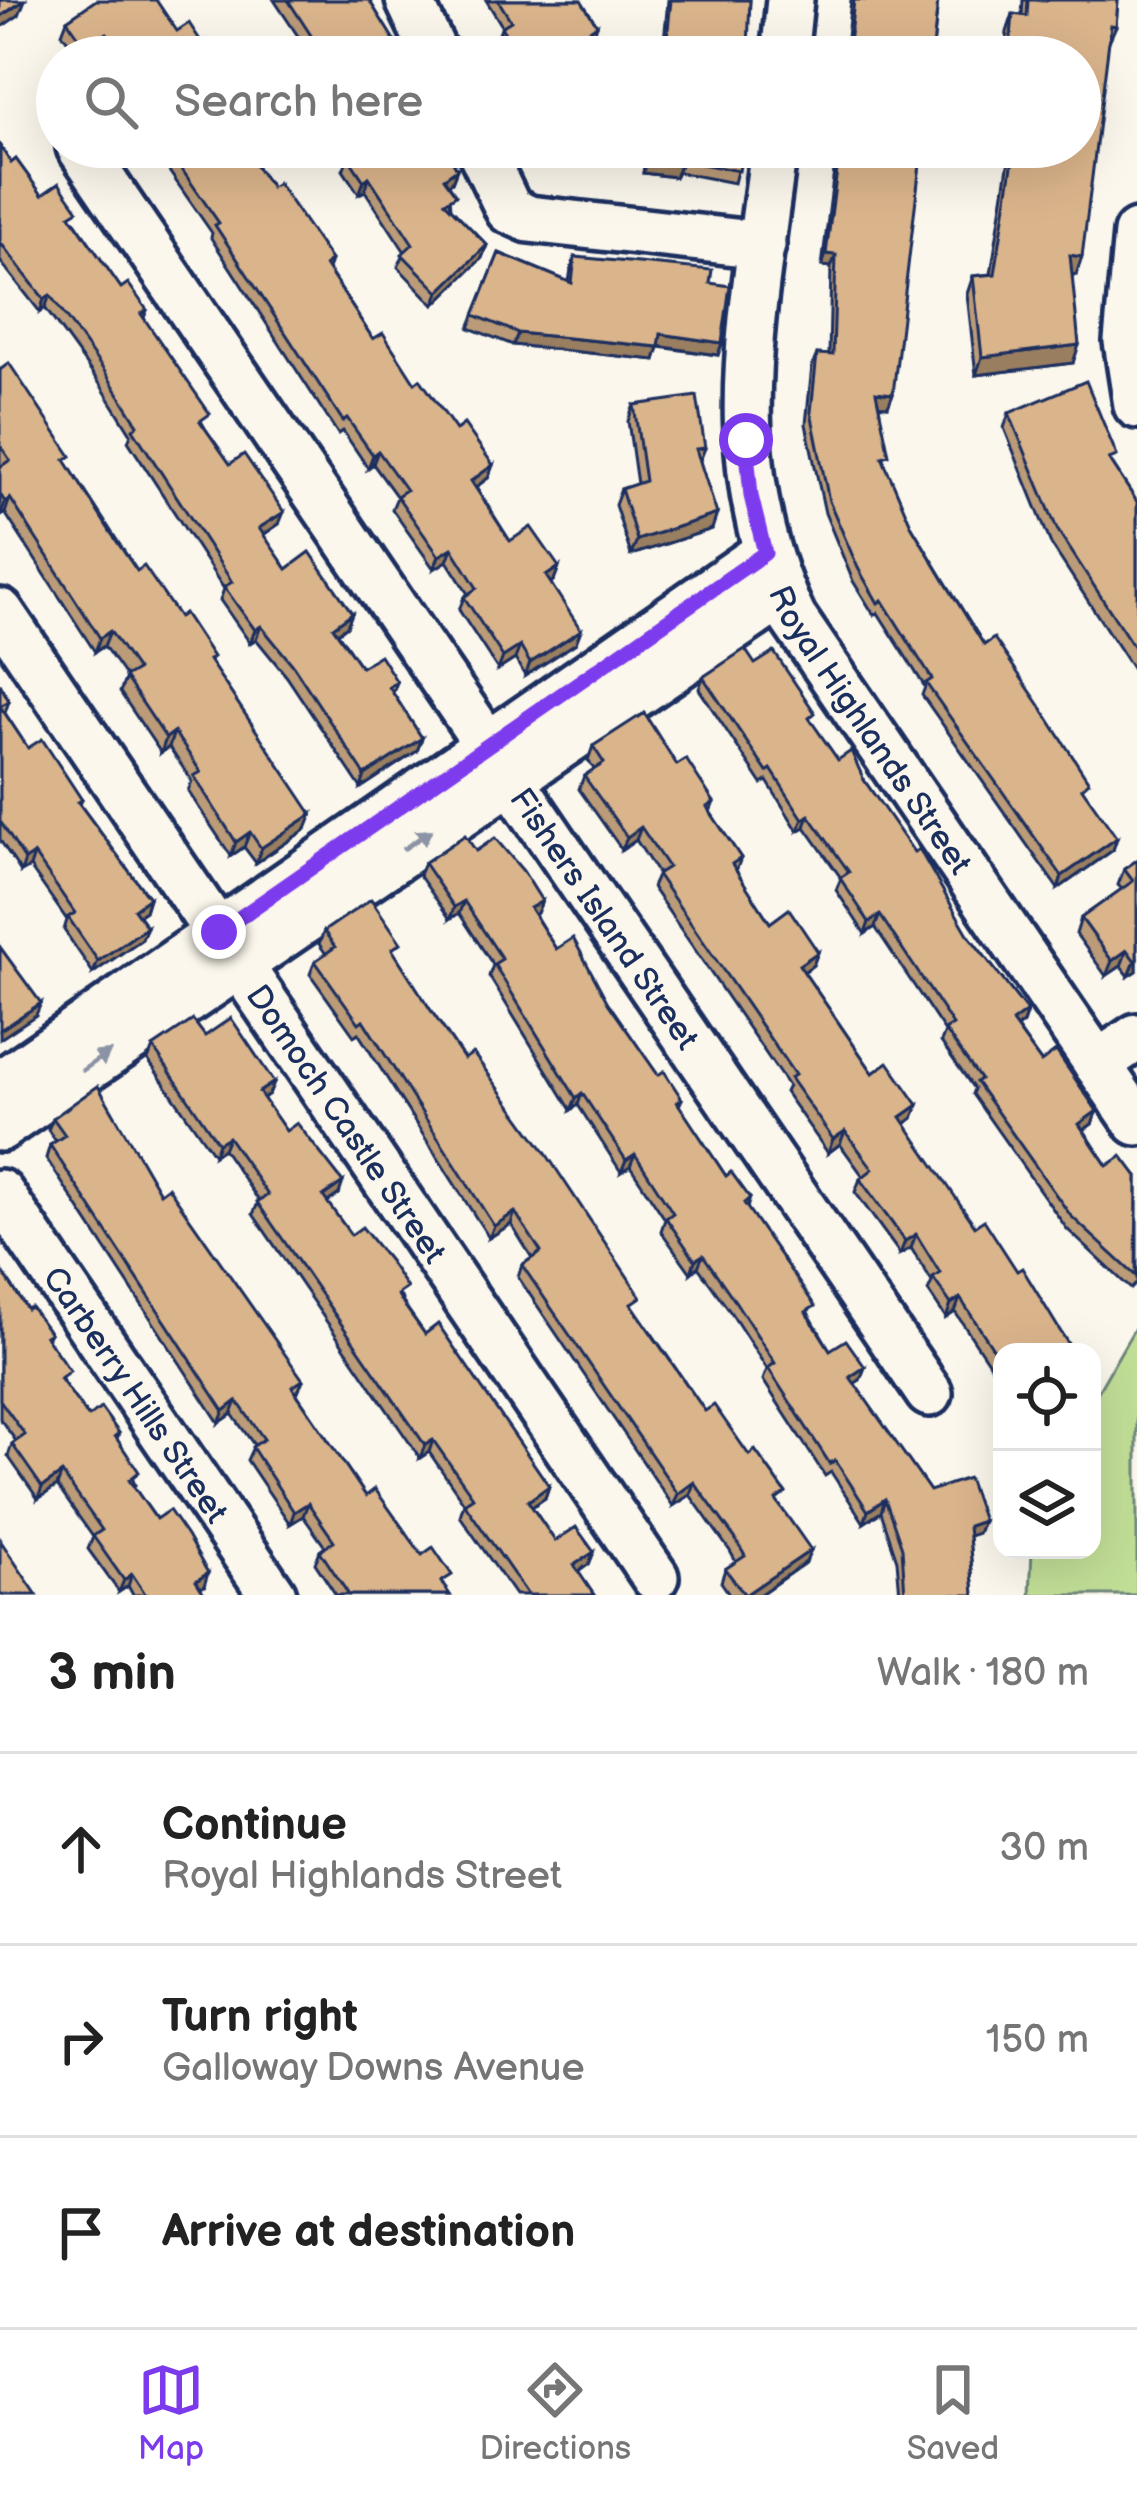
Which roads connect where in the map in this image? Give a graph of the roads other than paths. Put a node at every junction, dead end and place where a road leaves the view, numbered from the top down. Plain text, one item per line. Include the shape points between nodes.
1 (410, 0) edge
2 (790, 0) edge
3 (426, 36) edge
4 (786, 36) edge
5 (94, 168) edge
6 (488, 168) edge
7 (771, 168) edge
8 (1137, 233) edge
9 (762, 245) junction
10 (1137, 405) edge
11 (765, 553) junction
12 (782, 595) junction
13 (0, 612) edge
14 (500, 763) junction
15 (229, 947) junction
16 (1137, 1036) edge
17 (1097, 1064) junction
18 (0, 1084) edge
19 (1137, 1122) edge
20 (0, 1128) edge
21 (0, 1193) edge
22 (929, 1394) dead end
23 (655, 1577) dead end
24 (273, 1595) edge

1 - 3 street
2 - 4 street
5 - 14 street, Fishers Island Street
6 - 9 street via 508,210 529,219
7 - 9 street, Royal Highlands Street
8 - 10 street via 1127,341
9 - 11 street, Royal Highlands Street via 746,440
11 - 12 street, Royal Highlands Street
11 - 14 street
12 - 14 street
12 - 17 street, Royal Highlands Street
13 - 15 street, Domoch Castle Street
14 - 15 street
14 - 22 street, Fishers Island Street
15 - 18 street
20 -> 15 street
15 - 23 street, Domoch Castle Street
16 - 17 street
17 - 19 street, Royal Highlands Street
21 - 24 street, Carberry Hills Street

